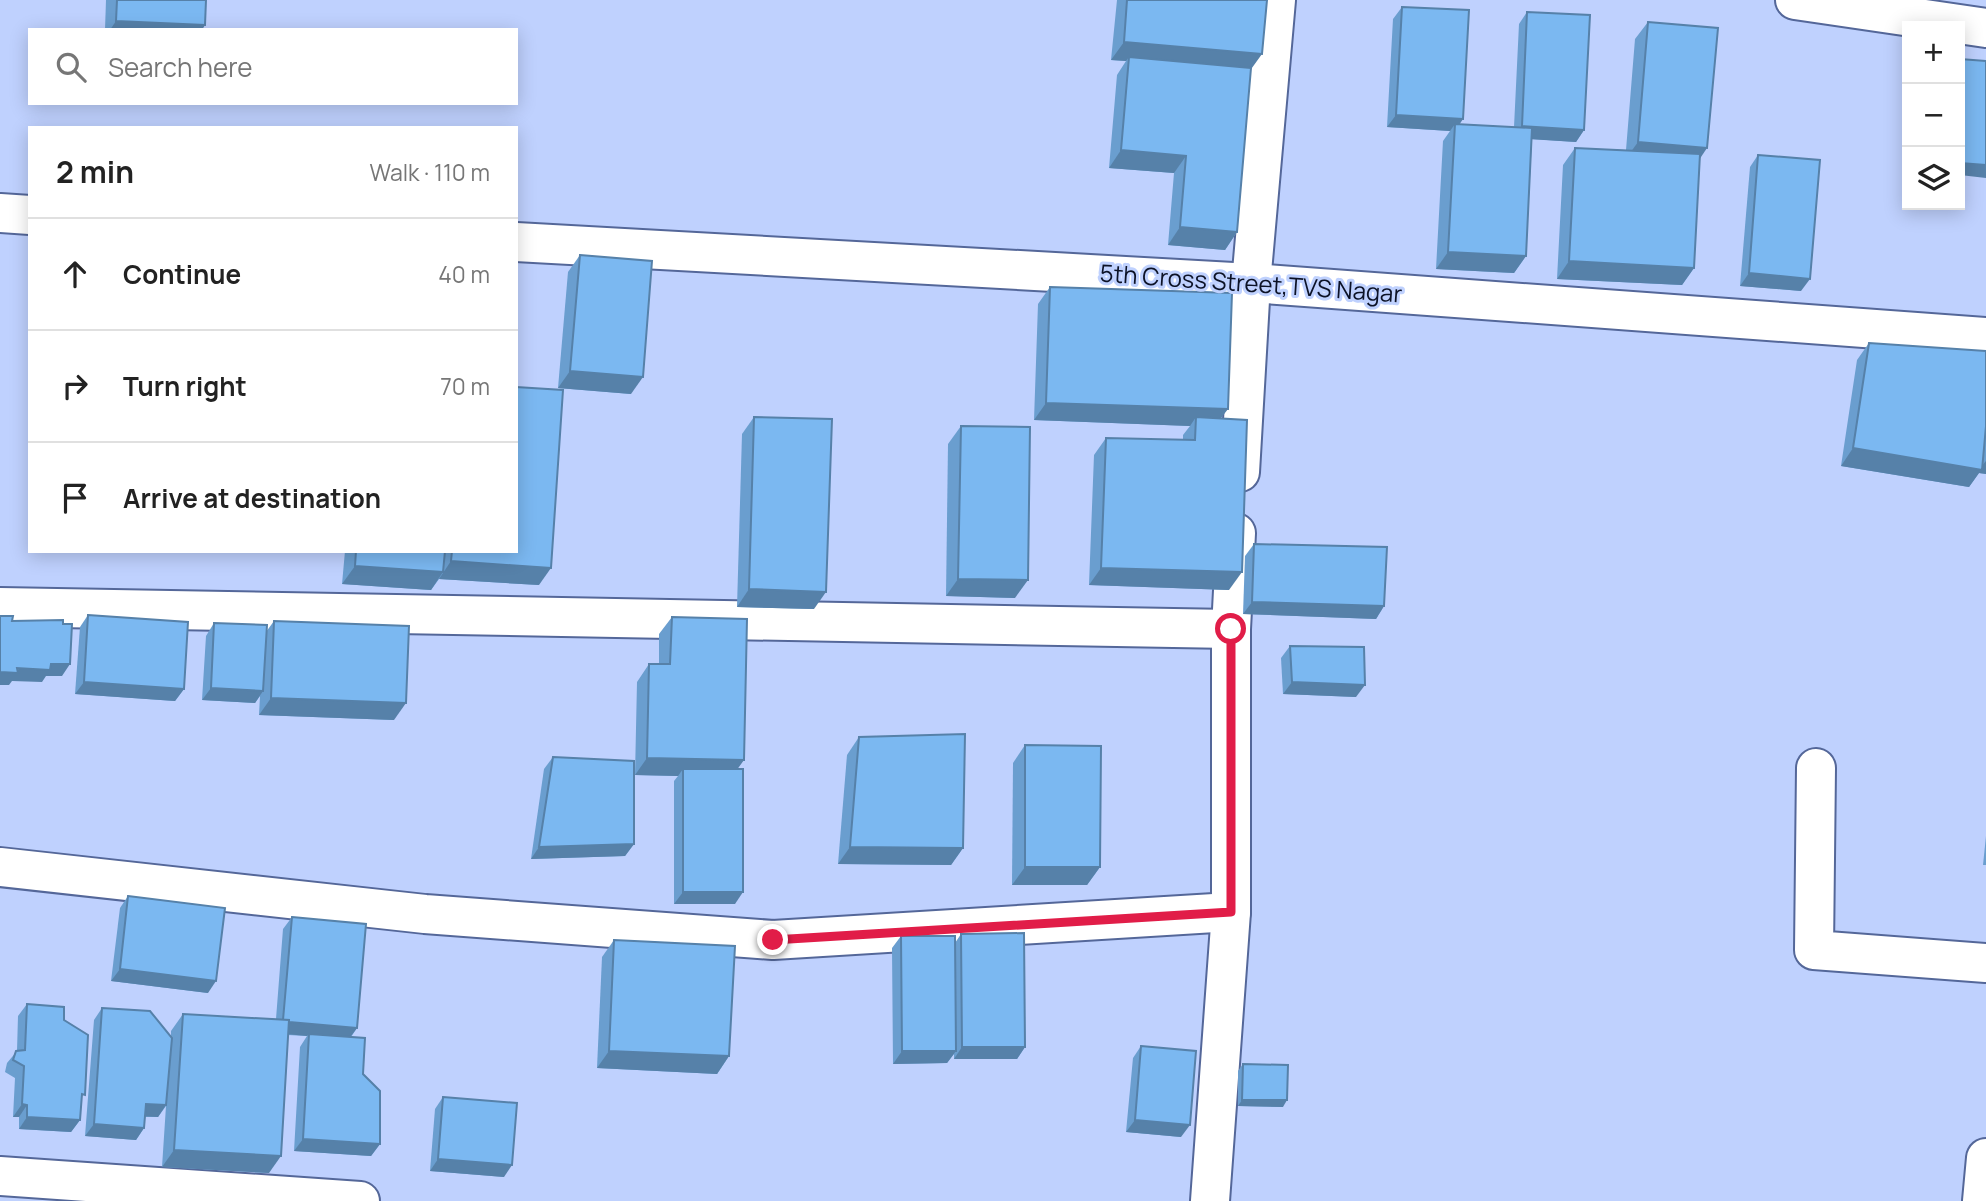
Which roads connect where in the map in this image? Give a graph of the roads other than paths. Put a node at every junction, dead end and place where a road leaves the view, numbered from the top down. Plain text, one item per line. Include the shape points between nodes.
1 (1276, 0) edge
2 (1795, 0) edge
3 (1986, 28) edge
4 (0, 213) edge
5 (28, 215) edge
6 (518, 242) edge
7 (1251, 283) junction
8 (1986, 337) edge
9 (0, 607) edge
10 (1231, 629) junction
11 (1816, 768) dead end
12 (0, 867) edge
13 (1231, 912) junction
14 (1986, 963) edge
15 (1986, 1158) edge
16 (0, 1176) edge
17 (360, 1201) edge
18 (1210, 1201) edge
19 (1982, 1201) edge

1 - 7 street
2 - 3 street
4 - 5 street
6 - 7 street, 5th Cross Street,TVS Nagar
7 - 8 street, 5th Cross Street,TVS Nagar
7 - 10 street
9 - 10 street
10 - 13 street
11 - 14 street via 1814,950
12 - 13 street via 425,914 773,940
13 - 18 street
15 - 19 street
16 - 17 street

